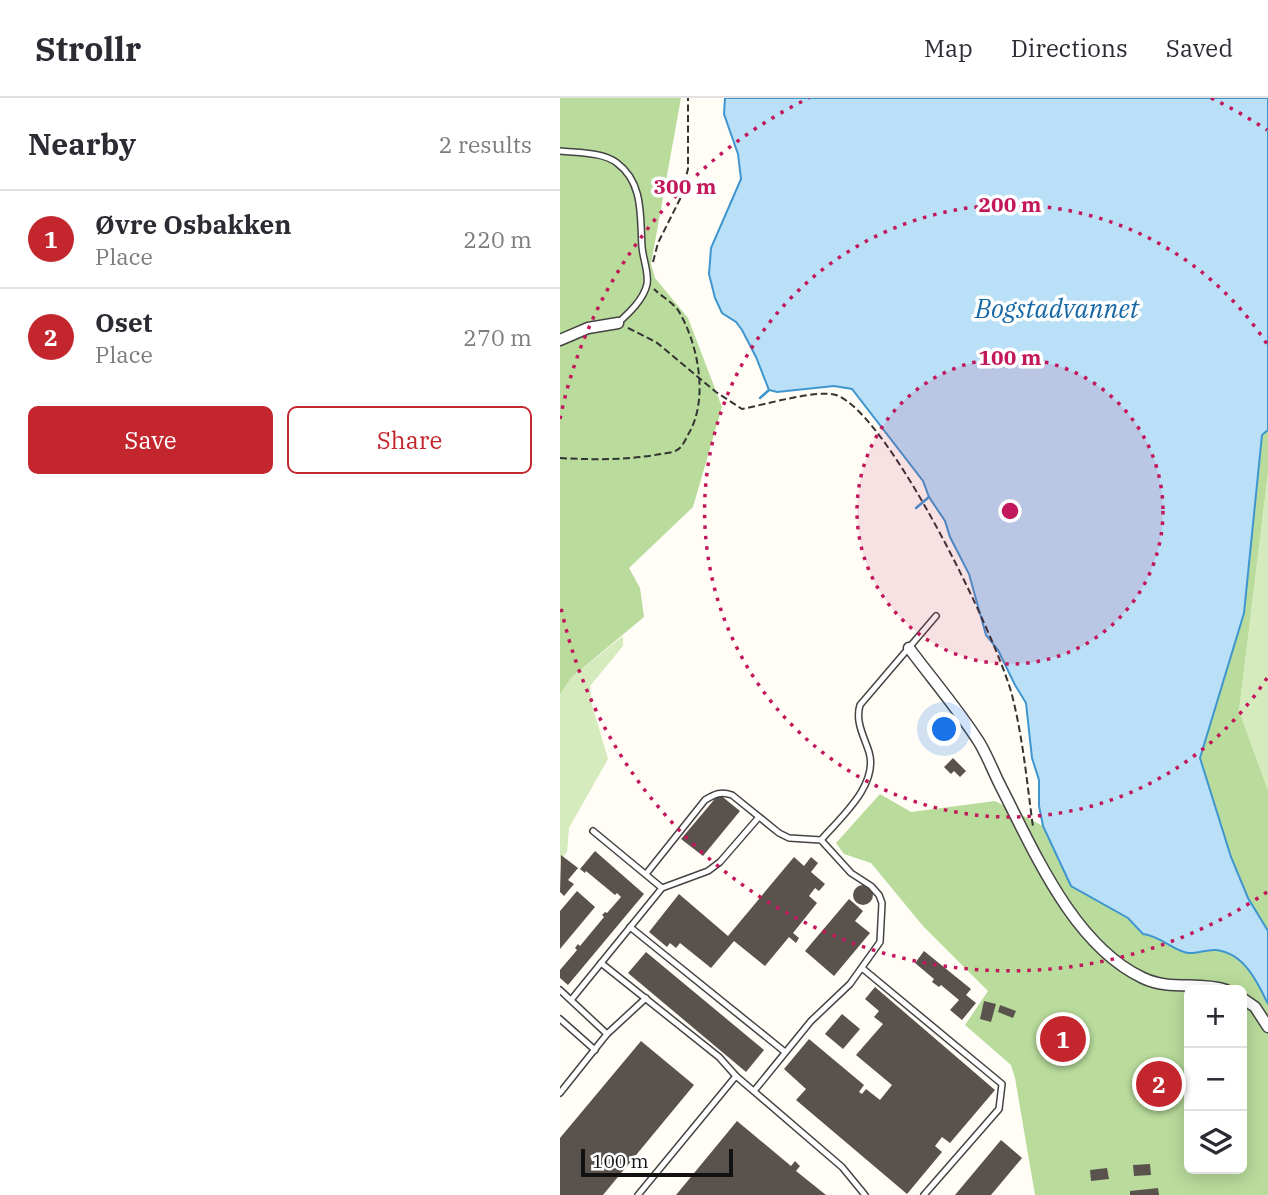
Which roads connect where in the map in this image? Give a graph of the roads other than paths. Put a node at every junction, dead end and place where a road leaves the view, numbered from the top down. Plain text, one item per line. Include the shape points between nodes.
1 (560, 151) edge
2 (618, 323) joint
3 (560, 340) edge
4 (936, 616) dead end
5 (909, 648) junction
6 (759, 817) junction
7 (593, 831) dead end
8 (821, 841) junction
9 (646, 874) junction
10 (662, 888) junction
11 (631, 927) junction
12 (601, 962) junction
13 (862, 968) junction
14 (1184, 986) edge
15 (560, 990) edge
16 (646, 998) junction
17 (571, 1000) junction
18 (1247, 1001) edge
19 (560, 1019) edge
20 (1268, 1027) edge
21 (607, 1034) junction
22 (595, 1049) junction
23 (785, 1052) junction
24 (736, 1076) junction
25 (754, 1091) junction
26 (560, 1093) edge
27 (638, 1195) edge
28 (865, 1195) edge
29 (925, 1195) edge

1 - 2 lane via 615,160 627,172 640,204 648,282
2 - 3 street via 588,328
4 - 5 lane
5 - 8 lane via 860,705 857,717 870,757 870,773 858,796
5 - 14 street via 979,743 1038,859 1093,940 1121,966 1146,980
6 - 8 lane via 789,838
6 - 9 lane via 732,795 715,794 705,800
6 - 10 lane via 714,867
7 - 9 lane
8 - 13 lane via 851,873 871,886 882,903 880,942
9 - 10 lane
10 - 11 lane
11 - 12 lane
11 - 23 lane
12 - 16 lane
12 - 17 lane
13 - 23 lane
13 - 29 lane via 1002,1084 999,1109
15 - 17 lane
16 - 21 lane
16 - 24 lane
17 - 21 lane
18 - 20 street
19 - 22 lane
21 - 22 lane
22 - 26 lane
23 - 25 lane
24 - 25 lane
24 - 27 lane
25 - 28 lane via 842,1167

